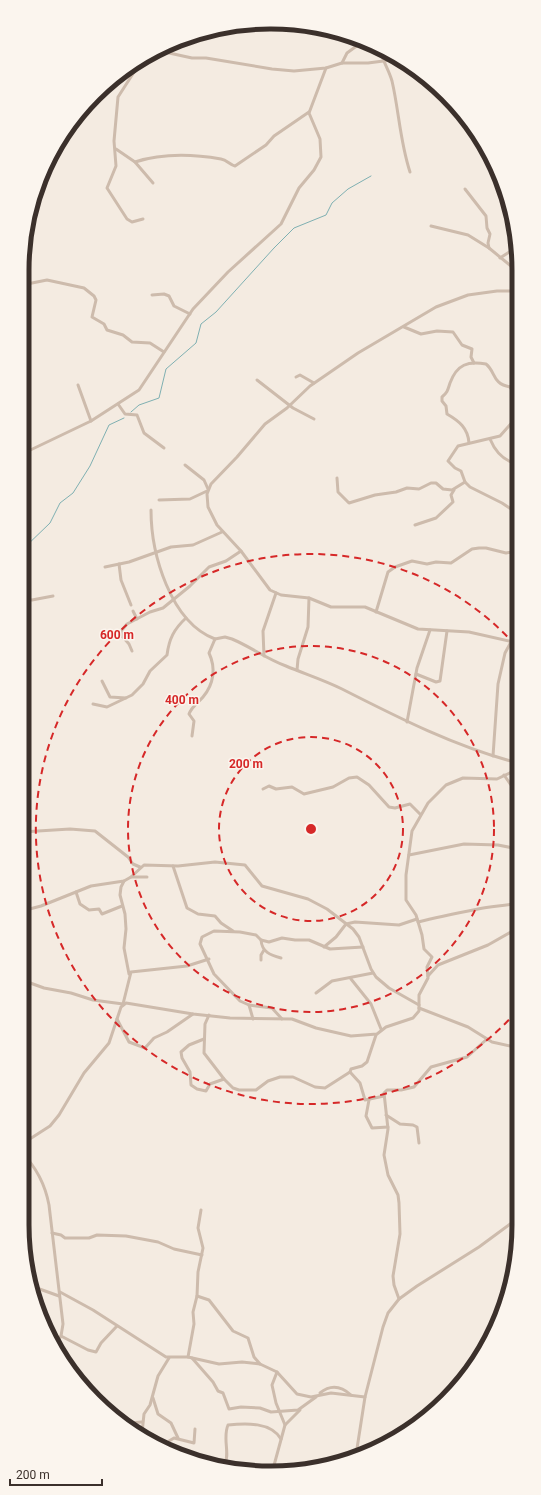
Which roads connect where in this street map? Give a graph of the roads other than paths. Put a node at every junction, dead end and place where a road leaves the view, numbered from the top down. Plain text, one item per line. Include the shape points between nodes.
1 (358, 45) edge
2 (167, 53) edge
3 (381, 56) edge
4 (389, 60) edge
5 (382, 61) junction
6 (342, 63) junction
7 (326, 68) junction
8 (135, 71) edge
9 (309, 112) junction
10 (116, 149) junction
11 (135, 162) junction
12 (410, 172) dead end
13 (153, 184) dead end
14 (465, 189) dead end
15 (143, 219) dead end
16 (431, 226) dead end
17 (489, 248) junction
18 (511, 251) edge
19 (500, 258) junction
20 (512, 267) edge
21 (29, 284) edge
22 (512, 291) edge
23 (152, 295) dead end
24 (190, 314) junction
25 (404, 326) junction
26 (164, 352) junction
27 (474, 363) junction
28 (296, 377) dead end
29 (257, 380) dead end
30 (314, 383) junction
31 (512, 384) edge
32 (78, 385) dead end
33 (510, 387) junction
34 (512, 390) edge
35 (118, 404) junction
36 (290, 405) junction
37 (314, 419) dead end
38 (91, 422) junction
39 (512, 423) edge
40 (490, 439) junction
41 (469, 443) junction
42 (164, 448) dead end
43 (29, 450) edge
44 (512, 463) edge
45 (185, 465) dead end
46 (336, 478) dead end
47 (465, 482) junction
48 (208, 490) junction
49 (454, 490) junction
50 (159, 500) dead end
51 (151, 510) dead end
52 (512, 510) edge
53 (415, 525) dead end
54 (222, 532) junction
55 (241, 551) junction
56 (155, 552) junction
57 (512, 552) edge
58 (119, 564) junction
59 (105, 567) dead end
60 (276, 593) junction
61 (52, 596) dead end
62 (309, 598) junction
63 (29, 600) edge
64 (174, 600) junction
65 (131, 605) dead end
66 (133, 611) dead end
67 (376, 612) junction
68 (186, 618) junction
69 (137, 619) junction
70 (430, 630) junction
71 (447, 631) junction
72 (215, 639) junction
73 (511, 642) joint
74 (132, 651) dead end
75 (264, 656) junction
76 (297, 670) junction
77 (416, 674) junction
78 (102, 681) dead end
79 (128, 698) junction
80 (93, 704) dead end
81 (407, 722) junction
82 (192, 736) dead end
83 (493, 756) junction
84 (512, 761) edge
85 (512, 772) edge
86 (504, 775) junction
87 (512, 786) edge
88 (263, 789) dead end
89 (420, 814) junction
90 (29, 832) edge
91 (512, 848) edge
92 (409, 855) junction
93 (173, 866) junction
94 (140, 867) junction
95 (131, 877) junction
96 (147, 877) dead end
97 (124, 881) junction
98 (76, 892) junction
99 (512, 904) edge
100 (122, 906) junction
101 (29, 910) edge
102 (418, 920) junction
103 (346, 924) junction
104 (233, 931) junction
105 (512, 931) edge
106 (261, 940) junction
107 (324, 947) junction
108 (362, 947) junction
109 (264, 950) junction
110 (281, 958) dead end
111 (208, 959) junction
112 (261, 960) dead end
113 (373, 973) junction
114 (129, 974) junction
115 (428, 976) junction
116 (351, 979) junction
117 (29, 983) edge
118 (316, 993) dead end
119 (123, 1004) junction
120 (249, 1005) junction
121 (419, 1006) junction
122 (193, 1014) junction
123 (209, 1015) junction
124 (282, 1018) junction
125 (117, 1019) junction
126 (253, 1019) junction
127 (381, 1029) junction
128 (376, 1035) junction
129 (204, 1039) junction
130 (487, 1039) junction
131 (512, 1046) edge
132 (350, 1072) junction
133 (224, 1079) junction
134 (384, 1096) junction
135 (369, 1100) junction
136 (386, 1115) junction
137 (388, 1127) junction
138 (29, 1140) edge
139 (420, 1143) dead end
140 (29, 1161) edge
141 (201, 1210) dead end
142 (512, 1223) edge
143 (52, 1233) junction
144 (202, 1255) junction
145 (37, 1288) edge
146 (60, 1294) junction
147 (197, 1296) junction
148 (399, 1299) junction
149 (117, 1326) junction
150 (61, 1336) junction
151 (58, 1340) edge
152 (169, 1358) junction
153 (190, 1358) junction
154 (260, 1364) junction
155 (276, 1372) junction
156 (153, 1394) junction
157 (318, 1395) junction
158 (352, 1395) junction
159 (365, 1397) junction
160 (300, 1410) junction
161 (281, 1412) junction
162 (142, 1422) junction
163 (133, 1423) edge
164 (285, 1425) junction
165 (142, 1429) edge
166 (195, 1429) dead end
167 (178, 1438) junction
168 (281, 1440) junction
169 (169, 1444) edge
170 (357, 1450) edge
171 (226, 1462) edge
172 (273, 1466) edge

1 - 6 street via 348,53
2 - 7 street via 272,69 294,71
3 - 5 street
4 - 5 street
5 - 6 street
5 - 12 street via 391,80 402,149
6 - 7 street
7 - 9 street
8 - 10 street via 118,97 114,141
9 - 11 street via 235,166 221,159 180,155 155,156
9 - 24 street via 320,139 319,162 299,188 281,224 228,272
10 - 11 street
10 - 15 street via 116,166 107,184 108,191 127,219 132,222
11 - 13 street
14 - 17 street via 486,216 490,234
16 - 17 street via 466,234
17 - 19 street
18 - 19 street
19 - 20 street
21 - 26 street via 47,280 84,288 96,300 92,317 104,324 107,330 123,335 132,342 150,343
22 - 25 street via 466,296 432,309
23 - 24 street via 169,296 174,306
24 - 26 street
25 - 27 street via 420,334 453,332 462,345 472,349 471,357
25 - 30 street
26 - 35 street via 144,385
27 - 33 street via 488,366 494,378
27 - 41 street via 459,368 449,390 442,398 447,414 458,420 465,428
28 - 30 street via 300,375
29 - 36 street
30 - 36 street
31 - 33 street
32 - 38 street
33 - 34 street
35 - 38 street
35 - 42 street via 125,414 137,415 144,433
36 - 37 street
36 - 48 street via 261,428
38 - 43 street
39 - 40 street via 502,434
40 - 41 street
40 - 44 street via 497,452
41 - 47 street via 458,446 448,459 451,465 462,473
45 - 48 street via 204,480
46 - 49 street via 338,492 348,503 407,488 419,489 431,483
47 - 49 street
47 - 52 street via 479,493
48 - 50 street via 190,499
48 - 54 street via 207,503 210,512
49 - 53 street via 451,495 453,502 439,516
51 - 56 street
54 - 55 street
54 - 56 street via 193,545
55 - 60 street via 267,588
55 - 64 street via 226,561 209,567
56 - 58 street
56 - 64 street
57 - 67 street via 479,548 472,549 451,563 426,564 412,561 395,567 388,572
58 - 59 street
58 - 65 street via 121,580
60 - 62 street
60 - 75 street via 263,631
61 - 63 street
62 - 67 street via 329,606 360,606
62 - 76 street via 308,627
64 - 68 street
64 - 69 street via 161,610 151,611
66 - 69 street
67 - 70 street via 412,627
68 - 72 street
68 - 79 street via 174,631 167,645 165,657 150,671 139,690
69 - 74 street via 127,624 121,632
70 - 71 street
70 - 77 street
71 - 73 street via 469,632
71 - 77 street via 440,682
72 - 75 street via 226,637
72 - 82 street via 209,653 214,675 204,697 189,714 194,722
73 - 83 street via 498,684
75 - 76 street
76 - 81 street
77 - 81 street
78 - 79 street via 110,697
79 - 80 street via 107,708
81 - 83 street
83 - 84 street
85 - 86 street
86 - 87 street
86 - 89 street via 494,779 472,777 455,781 437,792
88 - 89 street via 270,786 276,789 291,787 304,794 333,787 349,778 357,777 369,785 389,808 410,804
89 - 92 street via 412,831
90 - 94 street via 70,829 95,831 103,840 128,857 133,864
91 - 92 street via 464,844
92 - 102 street via 406,900
93 - 94 street via 146,864
93 - 103 street via 215,862 244,864 262,886 308,899
93 - 104 street via 187,908 198,914 215,916
94 - 95 street
95 - 96 street
95 - 97 street
97 - 98 street via 97,884
97 - 100 street via 120,891
98 - 100 street via 80,904 89,910 99,909 102,914
98 - 101 street
99 - 102 street
100 - 114 street via 126,929 124,948
102 - 103 street via 398,925 355,922
102 - 115 street via 424,948 432,955 427,967
103 - 107 street
103 - 108 street via 357,933
104 - 106 street via 256,935
104 - 111 street via 214,931 202,937 200,944
105 - 115 street via 488,945 438,965
106 - 107 street via 308,940
106 - 109 street
107 - 108 street
108 - 113 street
109 - 110 street
109 - 112 street
111 - 114 street via 194,965
111 - 120 street via 217,977 241,1002
113 - 116 street
113 - 121 street via 389,988
114 - 119 street
115 - 121 street via 419,995
116 - 118 street via 332,980
116 - 127 street via 371,1004
117 - 119 street via 93,1000
119 - 122 street
119 - 125 street
120 - 124 street via 273,1009
120 - 126 street
121 - 127 street via 418,1013 412,1018
121 - 130 street via 468,1027
122 - 123 street
122 - 125 street via 168,1032 154,1038 145,1048 128,1042
123 - 126 street
123 - 129 street via 205,1024
124 - 126 street
124 - 128 street via 346,1036
125 - 138 street via 109,1043 84,1073 59,1115 50,1126
127 - 128 street
128 - 132 street via 367,1062
129 - 133 street via 204,1053
129 - 133 street via 189,1045 181,1052 190,1072 191,1085 206,1091 210,1084
130 - 131 street
130 - 134 street via 467,1057 431,1067 414,1087 387,1090
132 - 133 street via 325,1088 293,1077 280,1077 268,1081 256,1090 239,1090
132 - 135 street via 360,1083 364,1098
134 - 135 street
134 - 136 street
135 - 137 street via 366,1116 372,1128
136 - 137 street
136 - 139 street via 400,1124 417,1127
137 - 148 street via 384,1155 388,1175 399,1203 400,1234 393,1276
140 - 143 street via 44,1184
141 - 144 street via 198,1228 203,1244
142 - 148 street
143 - 144 street via 68,1238 89,1238 97,1235 127,1236
143 - 146 street
144 - 147 street
145 - 146 street
146 - 149 street
146 - 150 street via 63,1324
147 - 153 street
147 - 154 street via 209,1300 233,1331 248,1338 254,1358
148 - 159 street via 385,1319
149 - 150 street via 96,1352
149 - 152 street
150 - 151 street
152 - 153 street
152 - 156 street via 158,1376
153 - 154 street via 219,1364
153 - 161 street via 213,1382 218,1391 223,1393 228,1408 260,1408 270,1412
154 - 155 street
155 - 157 street via 296,1394 311,1397
155 - 161 street via 272,1385
156 - 162 street
156 - 167 street via 156,1411 171,1423
157 - 158 street
157 - 158 street via 332,1387 340,1388
157 - 160 street
158 - 159 street
159 - 170 street
160 - 161 street
160 - 164 street
161 - 164 street
162 - 163 street
162 - 165 street
164 - 168 street
166 - 167 street via 194,1442
167 - 169 street via 171,1439
168 - 171 street via 277,1434 263,1425 228,1425
168 - 172 street

